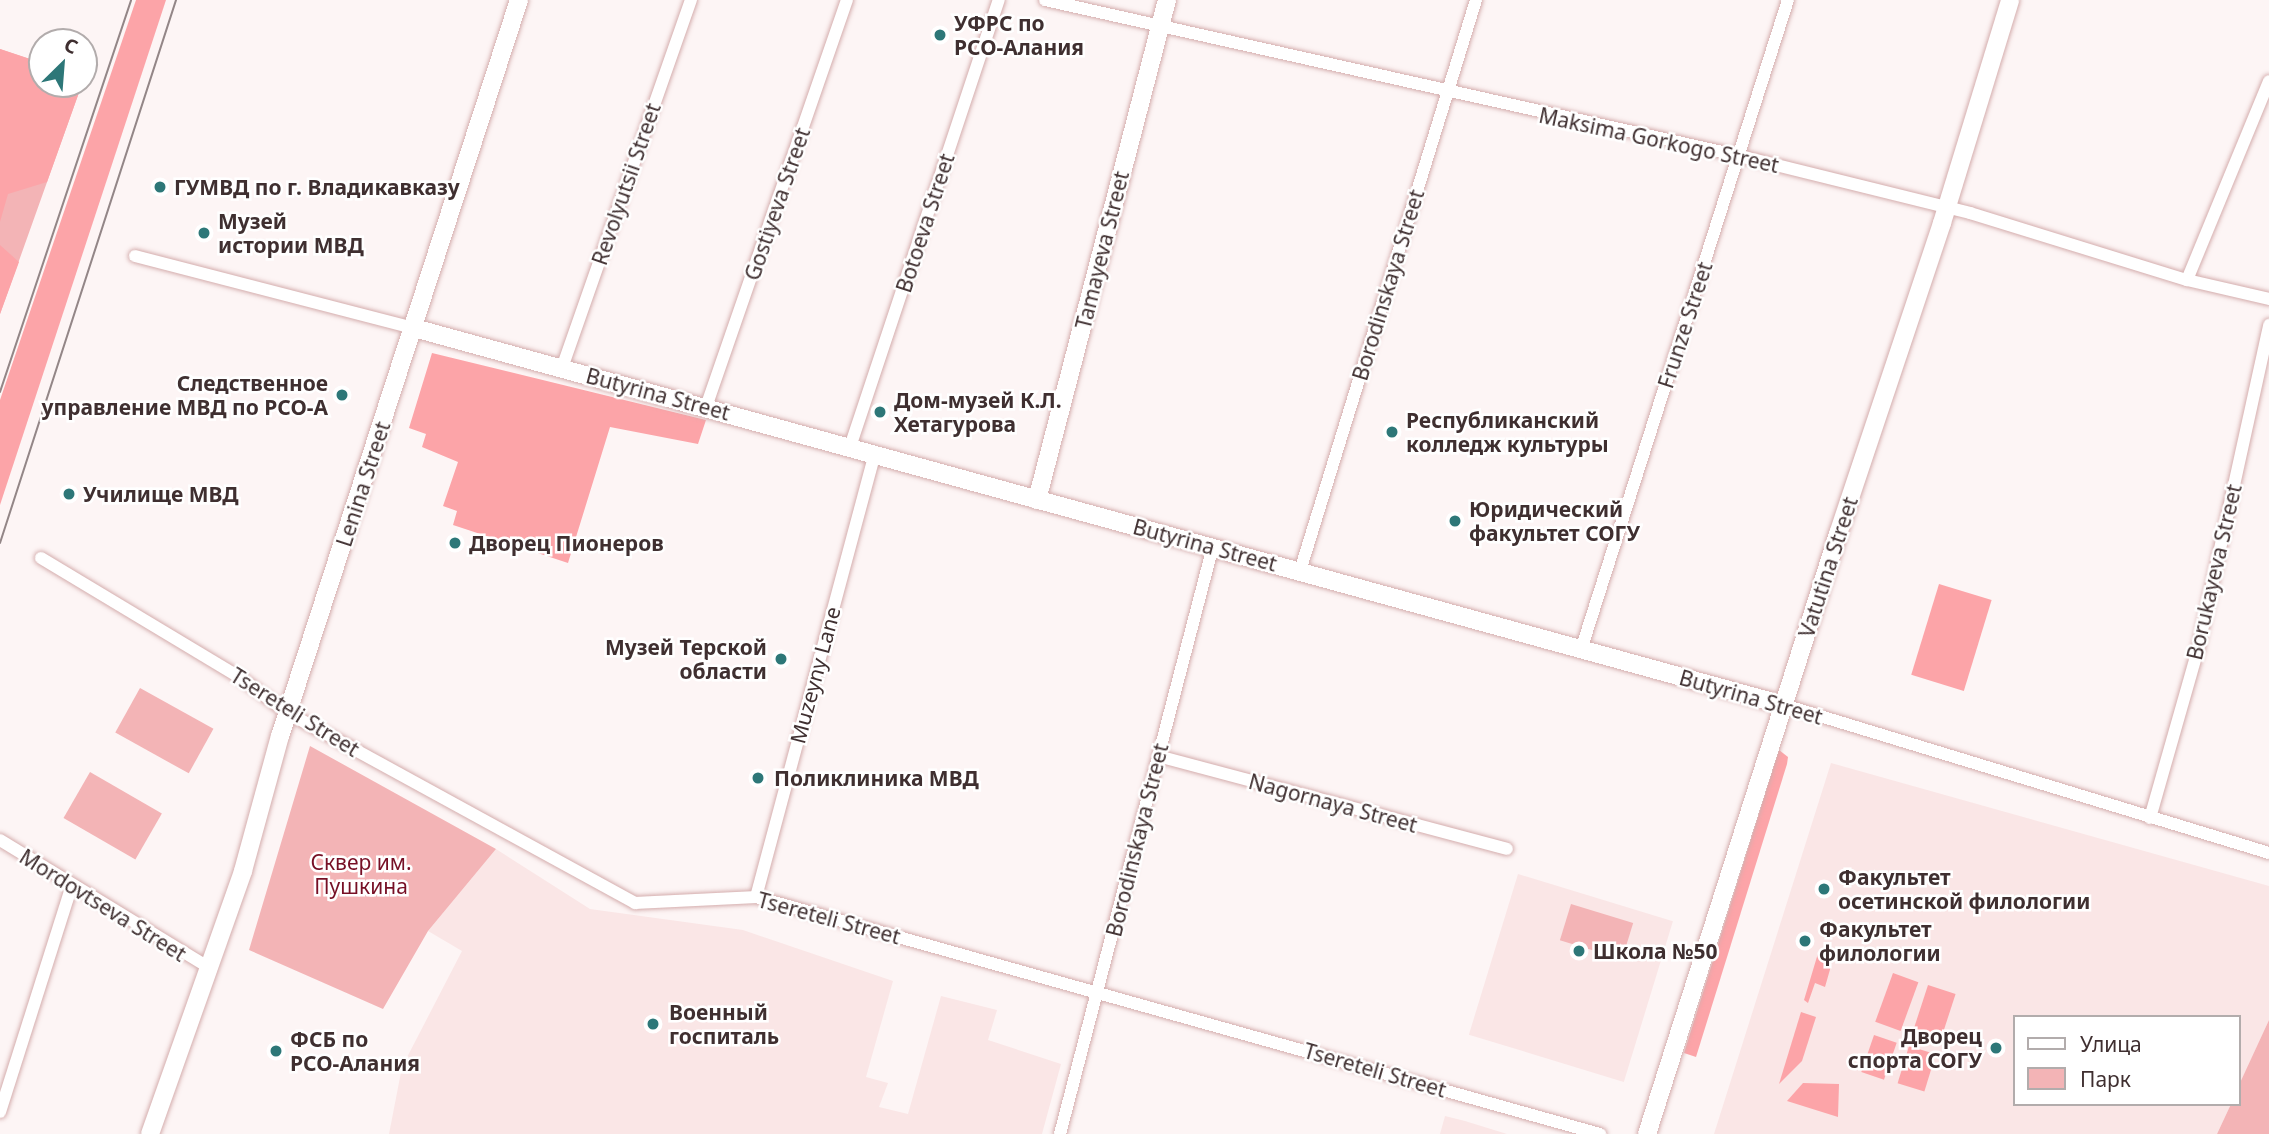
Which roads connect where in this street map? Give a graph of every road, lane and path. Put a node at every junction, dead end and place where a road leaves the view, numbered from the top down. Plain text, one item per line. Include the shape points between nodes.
1 (519, 0) edge
2 (691, 0) edge
3 (847, 0) edge
4 (999, 0) edge
5 (1045, 0) edge
6 (1167, 0) edge
7 (1476, 0) edge
8 (1788, 0) edge
9 (2010, 0) edge
10 (1160, 26) junction
11 (2269, 81) edge
12 (1446, 93) junction
13 (1740, 156) junction
14 (1947, 208) junction
15 (135, 256) dead end
16 (2188, 280) junction
17 (2269, 299) edge
18 (2269, 325) edge
19 (414, 328) junction
20 (562, 368) junction
21 (706, 407) junction
22 (850, 447) junction
23 (875, 454) junction
24 (1037, 500) junction
25 (1213, 546) junction
26 (40, 558) dead end
27 (1300, 570) junction
28 (1581, 650) junction
29 (1784, 705) junction
30 (288, 713) junction
31 (1158, 756) junction
32 (2150, 818) junction
33 (0, 840) edge
34 (1507, 849) dead end
35 (2269, 853) edge
36 (72, 885) junction
37 (756, 897) junction
38 (208, 967) junction
39 (1099, 990) junction
40 (0, 1112) edge
41 (150, 1134) edge
42 (1060, 1134) edge
43 (1600, 1134) edge
44 (1647, 1134) edge

1 - 19 main road, Lenina Street
2 - 20 street, Revolyutsii Street
3 - 21 street, Gostiyeva Street
4 - 22 street, Botoeva Street
5 - 10 street, Maksima Gorkogo Street
6 - 10 main road, Tamayeva Street
7 - 12 street, Borodinskaya Street
8 - 13 street, Frunze Street
9 - 14 main road, Vatutina Street
10 - 12 street, Maksima Gorkogo Street
10 - 24 main road, Tamayeva Street
11 - 16 street
12 - 13 street, Maksima Gorkogo Street
12 - 27 street, Borodinskaya Street
13 - 14 street, Maksima Gorkogo Street
13 - 28 street, Frunze Street
14 - 16 street, Maksima Gorkogo Street
14 - 29 main road, Vatutina Street
15 - 19 street, Butyrina Street
16 - 17 street, Maksima Gorkogo Street
18 - 32 street, Borukayeva Street via 2197,649
19 - 20 main road, Butyrina Street
19 - 30 main road, Lenina Street
20 - 21 main road, Butyrina Street
21 - 22 main road, Butyrina Street
22 - 23 main road, Butyrina Street
23 - 24 main road, Butyrina Street
23 - 37 street, Muzeyny Lane
24 - 25 main road, Butyrina Street
25 - 27 main road, Butyrina Street
25 - 31 street, Borodinskaya Street
26 - 30 street, Tsereteli Street via 242,679
27 - 28 main road, Butyrina Street
28 - 29 main road, Butyrina Street
29 - 32 street, Butyrina Street
29 - 44 main road, Vatutina Street
30 - 37 street, Tsereteli Street via 635,903
30 - 38 main road, Lenina Street via 243,871
31 - 34 street, Nagornaya Street
31 - 39 street, Borodinskaya Street
32 - 35 street, Butyrina Street
33 - 36 street, Mordovtseva Street
36 - 38 street, Mordovtseva Street
36 - 40 street
37 - 39 street, Tsereteli Street
38 - 41 main road, Lenina Street
39 - 42 street, Borodinskaya Street
39 - 43 street, Tsereteli Street

